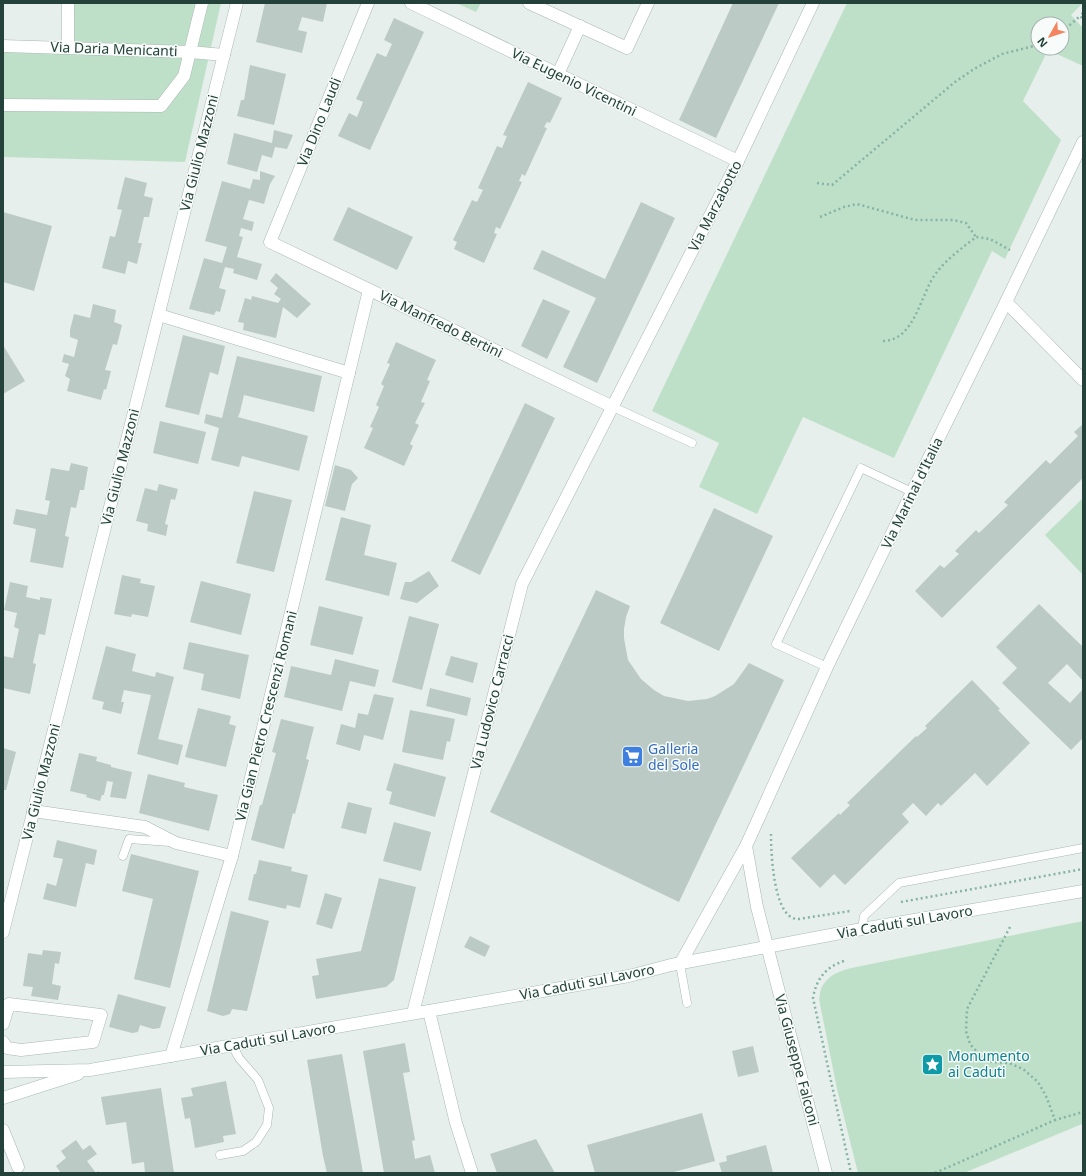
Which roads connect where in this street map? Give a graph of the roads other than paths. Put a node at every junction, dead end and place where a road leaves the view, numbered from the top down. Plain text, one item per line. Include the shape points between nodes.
1 (68, 3) edge
2 (202, 3) edge
3 (237, 3) edge
4 (368, 3) edge
5 (411, 3) edge
6 (529, 3) edge
7 (648, 3) edge
8 (813, 3) edge
9 (580, 26) junction
10 (3, 46) edge
11 (68, 47) junction
12 (190, 52) junction
13 (224, 54) junction
14 (558, 74) junction
15 (3, 105) edge
16 (1083, 142) edge
17 (738, 162) junction
18 (270, 242) joint
19 (370, 290) junction
20 (1006, 302) junction
21 (158, 315) junction
22 (349, 373) junction
23 (1083, 380) edge
24 (613, 407) junction
25 (692, 442) dead end
26 (912, 492) junction
27 (827, 667) junction
28 (33, 811) junction
29 (176, 843) junction
30 (746, 846) junction
31 (1083, 848) edge
32 (123, 856) dead end
33 (232, 856) junction
34 (1083, 891) edge
35 (862, 929) junction
36 (3, 932) edge
37 (767, 948) junction
38 (680, 964) junction
39 (687, 1003) dead end
40 (429, 1011) junction
41 (413, 1013) junction
42 (3, 1024) edge
43 (3, 1042) edge
44 (232, 1045) junction
45 (171, 1056) junction
46 (90, 1070) junction
47 (3, 1072) edge
48 (3, 1098) edge
49 (3, 1130) edge
50 (3, 1150) edge
51 (220, 1155) dead end
52 (20, 1170) edge
53 (472, 1173) edge
54 (826, 1173) edge

1 - 11 street
2 - 12 street
3 - 13 street, Via Giulio Mazzoni
4 - 18 street, Via Dino Laudi
5 - 14 street, Via Eugenio Vicentini
6 - 9 street
7 - 9 street via 627,48
8 - 17 street, Via Marzabotto
9 - 14 street
10 - 11 street, Via Daria Menicanti
11 - 12 street, Via Daria Menicanti
12 - 13 street, Via Daria Menicanti
12 - 15 street via 184,76 161,106
13 - 21 street, Via Giulio Mazzoni
14 - 17 street, Via Eugenio Vicentini
16 - 20 street, Via Marinai d'Italia
17 - 24 street, Via Marzabotto
18 - 19 street, Via Manfredo Bertini
19 - 22 street, Via Gian Pietro Crescenzi Romani
19 - 24 street, Via Manfredo Bertini
20 - 23 street
20 - 26 street, Via Marinai d'Italia
21 - 22 street
21 - 28 street, Via Giulio Mazzoni
22 - 33 street, Via Gian Pietro Crescenzi Romani
24 - 25 lane
24 - 41 street, Via Ludovico Carracci via 522,584
26 - 27 street, Via Marinai d'Italia
26 - 27 lane via 861,468 776,644
27 - 30 street, Via Marinai d'Italia
28 - 29 street via 145,827
28 - 36 street, Via Giulio Mazzoni
29 - 32 lane via 129,839
29 - 33 street
30 - 37 street
30 - 38 street, Via Marinai d'Italia
31 - 35 lane via 899,883 864,916
33 - 45 street, Via Gian Pietro Crescenzi Romani
34 - 35 street, Via Caduti sul Lavoro
35 - 37 street, Via Caduti sul Lavoro
37 - 38 street, Via Caduti sul Lavoro
37 - 54 street, Via Giuseppe Falconi
38 - 39 lane
38 - 40 street, Via Caduti sul Lavoro via 629,976
40 - 41 street, Via Caduti sul Lavoro
40 - 53 street via 456,1123
41 - 44 street, Via Caduti sul Lavoro
42 - 43 street via 9,1004 100,1015 93,1042 21,1050 7,1048
44 - 45 street, Via Caduti sul Lavoro
44 - 51 lane via 239,1058 258,1080 269,1108 267,1125 256,1142 243,1151
45 - 46 street, Via Caduti sul Lavoro
46 - 47 street, Via Caduti sul Lavoro
46 - 48 street, Via Caduti sul Lavoro
49 - 52 street
50 - 52 street

